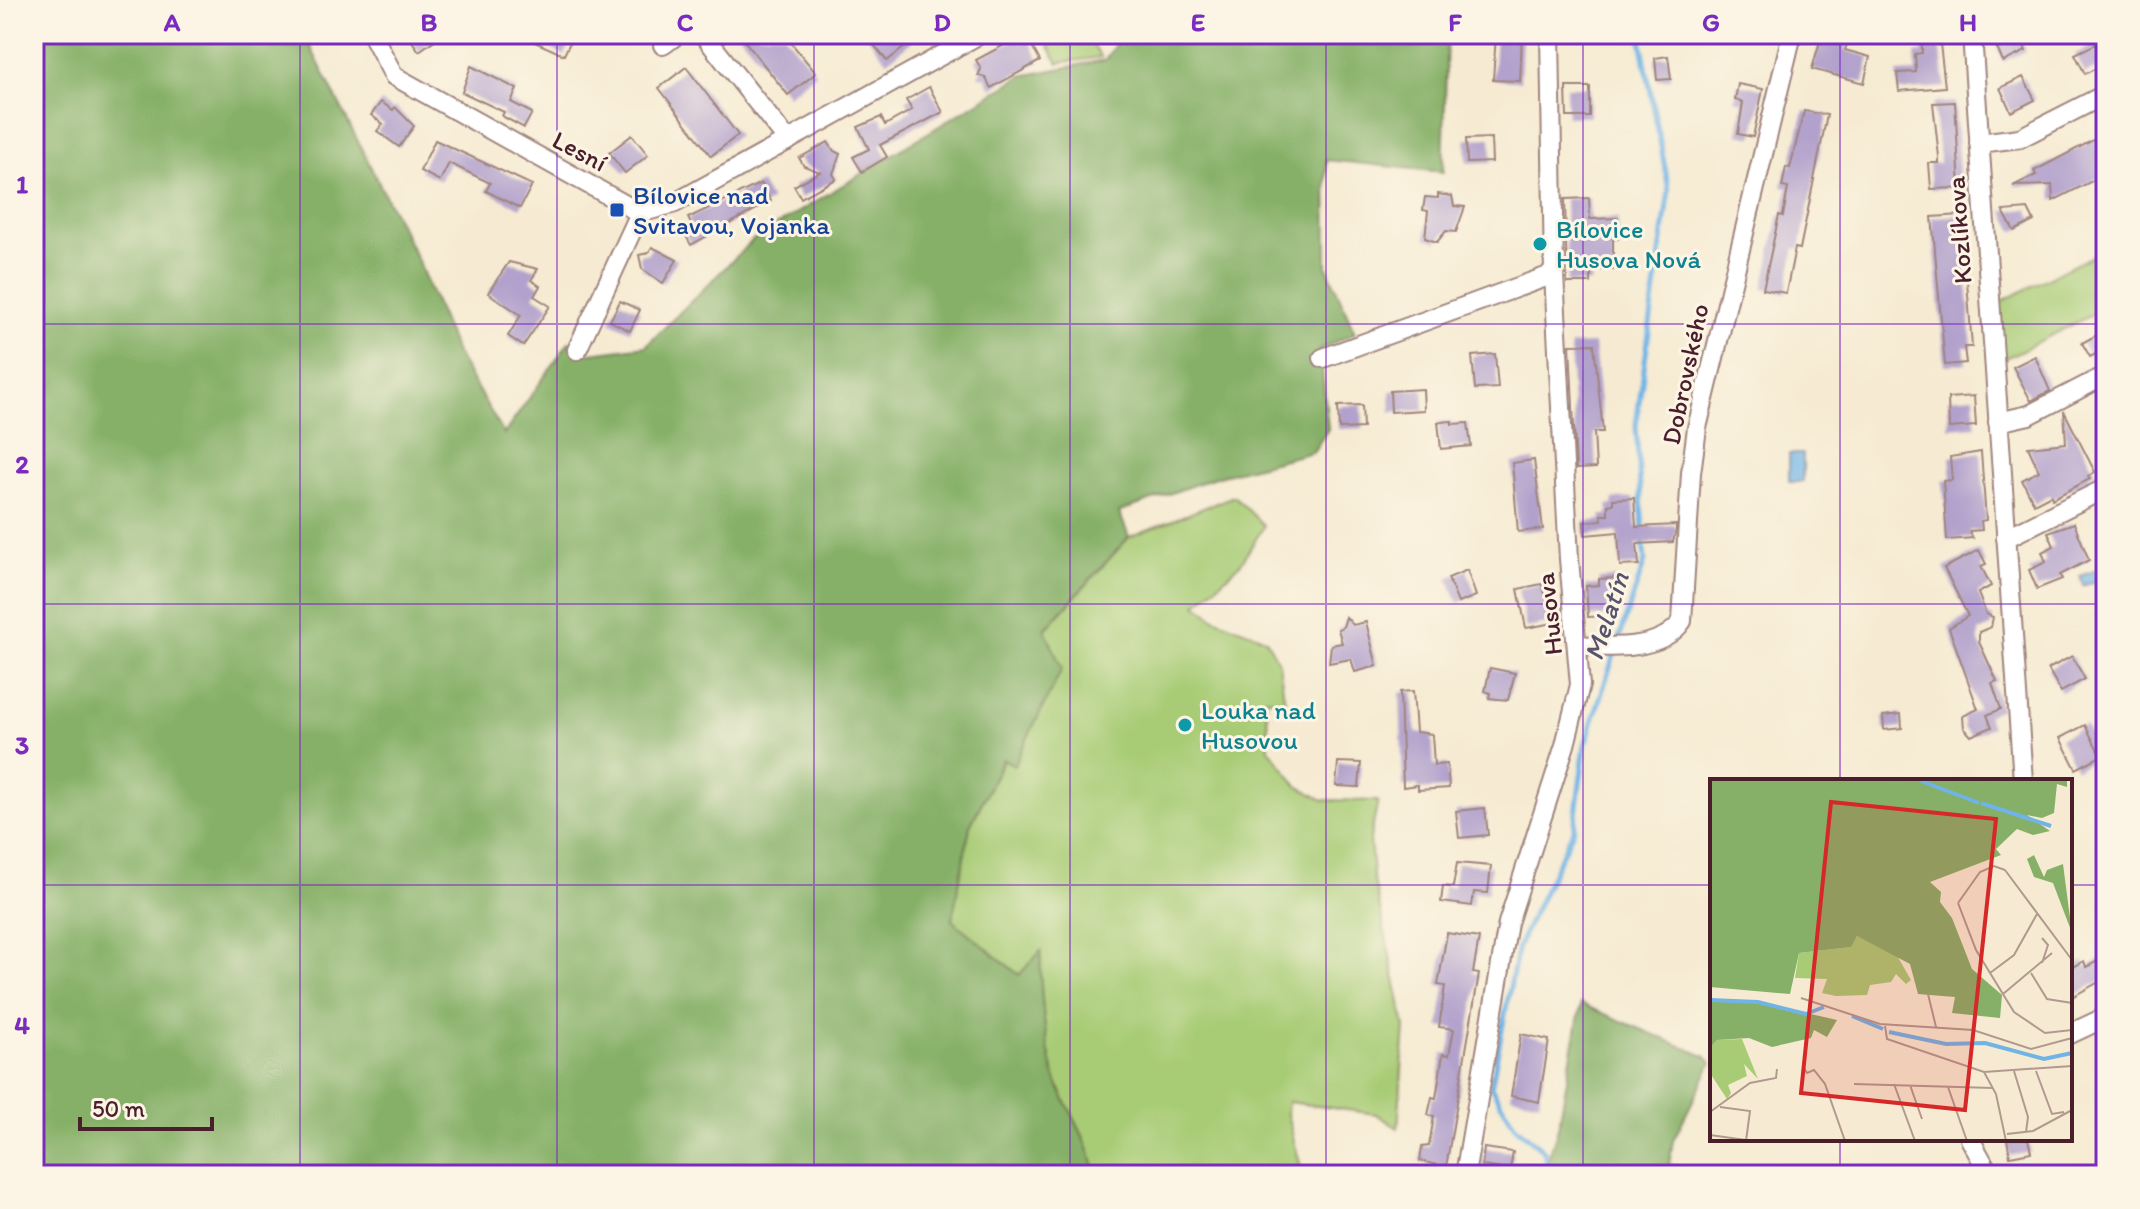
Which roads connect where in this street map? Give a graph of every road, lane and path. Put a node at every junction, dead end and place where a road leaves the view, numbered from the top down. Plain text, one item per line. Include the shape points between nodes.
1 (372, 34) edge
2 (703, 34) edge
3 (1550, 34) edge
4 (1792, 34) edge
5 (1972, 34) edge
6 (968, 37) edge
7 (2106, 94) edge
8 (788, 141) junction
9 (1979, 143) junction
10 (640, 213) junction
11 (1554, 274) junction
12 (577, 350) dead end
13 (1323, 358) dead end
14 (2106, 375) edge
15 (1998, 422) junction
16 (2106, 488) edge
17 (2006, 538) junction
18 (1579, 645) junction
19 (2023, 779) edge
20 (2106, 1017) edge
21 (2072, 1033) edge
22 (1971, 1141) edge
23 (1465, 1175) edge
24 (1990, 1175) edge

1 - 10 street, Lesní via 394,76
2 - 8 street
3 - 11 street, Husova
4 - 18 street, Dobrovského via 1697,428 1682,621 1662,639 1617,647
5 - 9 street, Kozlíkova
6 - 8 street
7 - 9 street via 2020,138
8 - 10 street via 675,203
9 - 15 street, Kozlíkova
10 - 12 street
11 - 13 street
11 - 18 street, Husova via 1569,559
14 - 15 street via 2029,415
15 - 17 street, Kozlíkova
16 - 17 street
17 - 19 street, Kozlíkova
18 - 23 street, Husova via 1580,685 1565,745 1508,923
20 - 21 street
22 - 24 street

